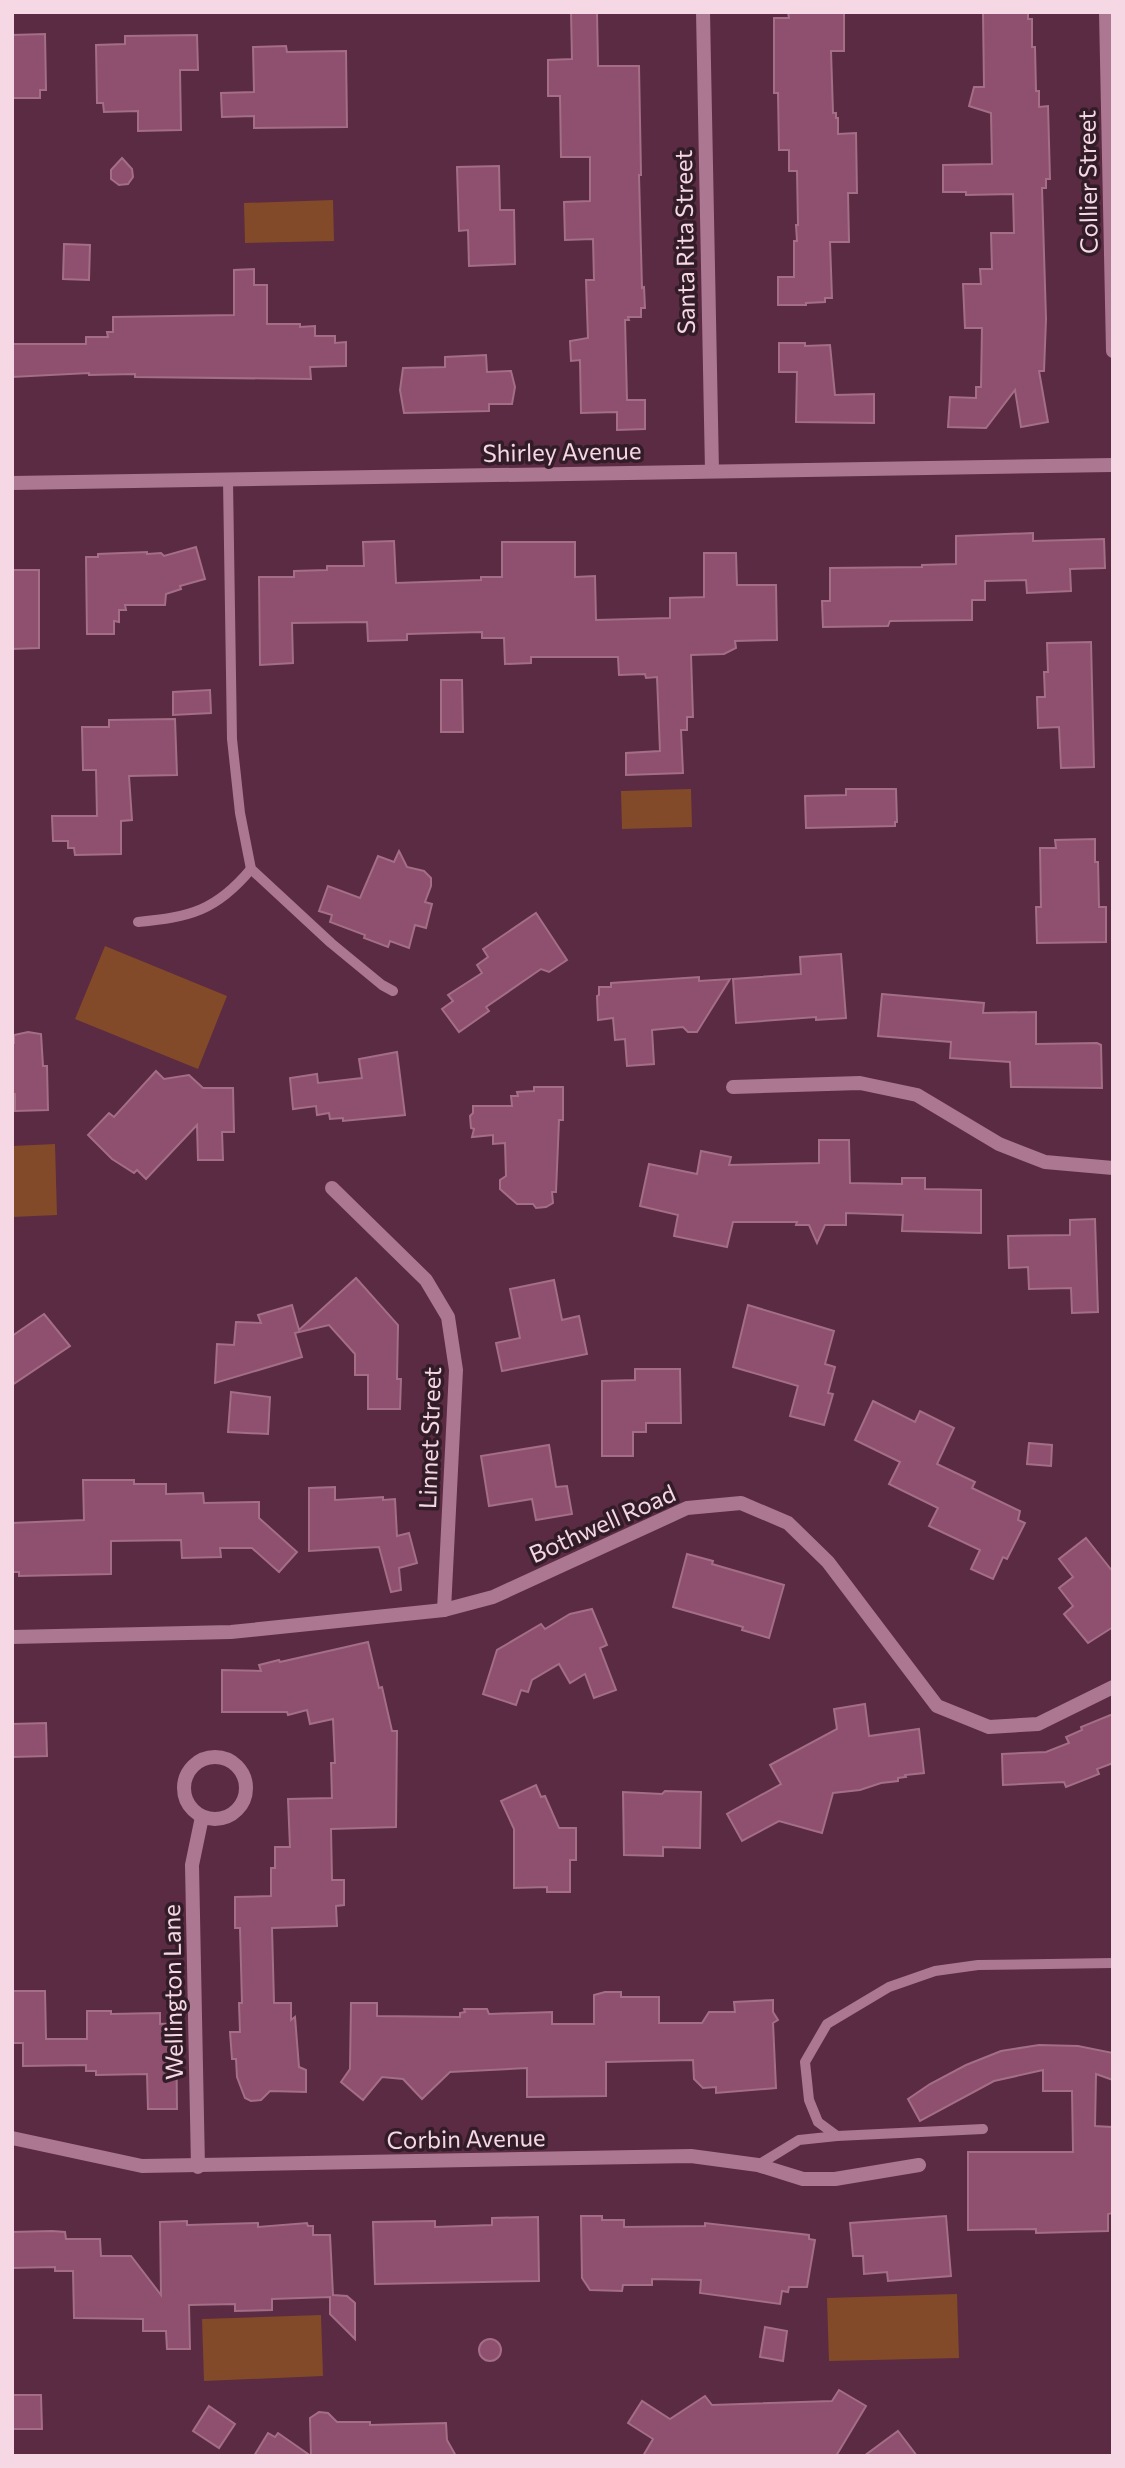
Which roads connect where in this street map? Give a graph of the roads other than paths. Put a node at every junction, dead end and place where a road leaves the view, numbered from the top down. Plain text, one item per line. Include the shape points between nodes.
1 (703, 12) edge
2 (1106, 12) edge
3 (1113, 351) edge
4 (1113, 465) edge
5 (712, 471) junction
6 (228, 480) junction
7 (12, 483) edge
8 (251, 869) junction
9 (138, 922) dead end
10 (394, 991) dead end
11 (733, 1087) dead end
12 (1113, 1168) edge
13 (332, 1188) dead end
14 (444, 1610) junction
15 (12, 1637) edge
16 (1113, 1687) edge
17 (202, 1817) junction
18 (1113, 1963) edge
19 (983, 2129) dead end
20 (837, 2136) junction
21 (12, 2138) edge
22 (758, 2165) junction
23 (919, 2165) dead end
24 (198, 2167) junction

1 - 5 street, Santa Rita Street
2 - 3 street, Collier Street
4 - 5 street, Shirley Avenue
5 - 6 street, Shirley Avenue
6 - 7 street, Shirley Avenue
6 - 8 lane via 232,739
8 - 9 lane via 236,888 185,917
8 - 10 lane via 331,943
11 - 12 street via 860,1083 918,1095 999,1144 1045,1162
13 - 14 street, Linnet Street via 426,1280 448,1317 456,1370
14 - 15 street, Bothwell Road via 232,1632
14 - 16 street, Bothwell Road via 493,1597 687,1508 741,1503 788,1523 828,1562 937,1706 989,1727 1038,1724
17 - 17 street via 226,1817 244,1800 244,1776 227,1759 203,1758 186,1775 185,1800
17 - 24 street, Wellington Lane via 192,1865
18 - 20 lane via 978,1965 935,1971 889,1987 827,2024 805,2062 809,2100 818,2122
19 - 20 lane
20 - 22 lane via 799,2140
21 - 24 street, Corbin Avenue via 142,2166
22 - 23 street, Corbin Avenue via 803,2179 835,2179
22 - 24 street, Corbin Avenue via 691,2156

